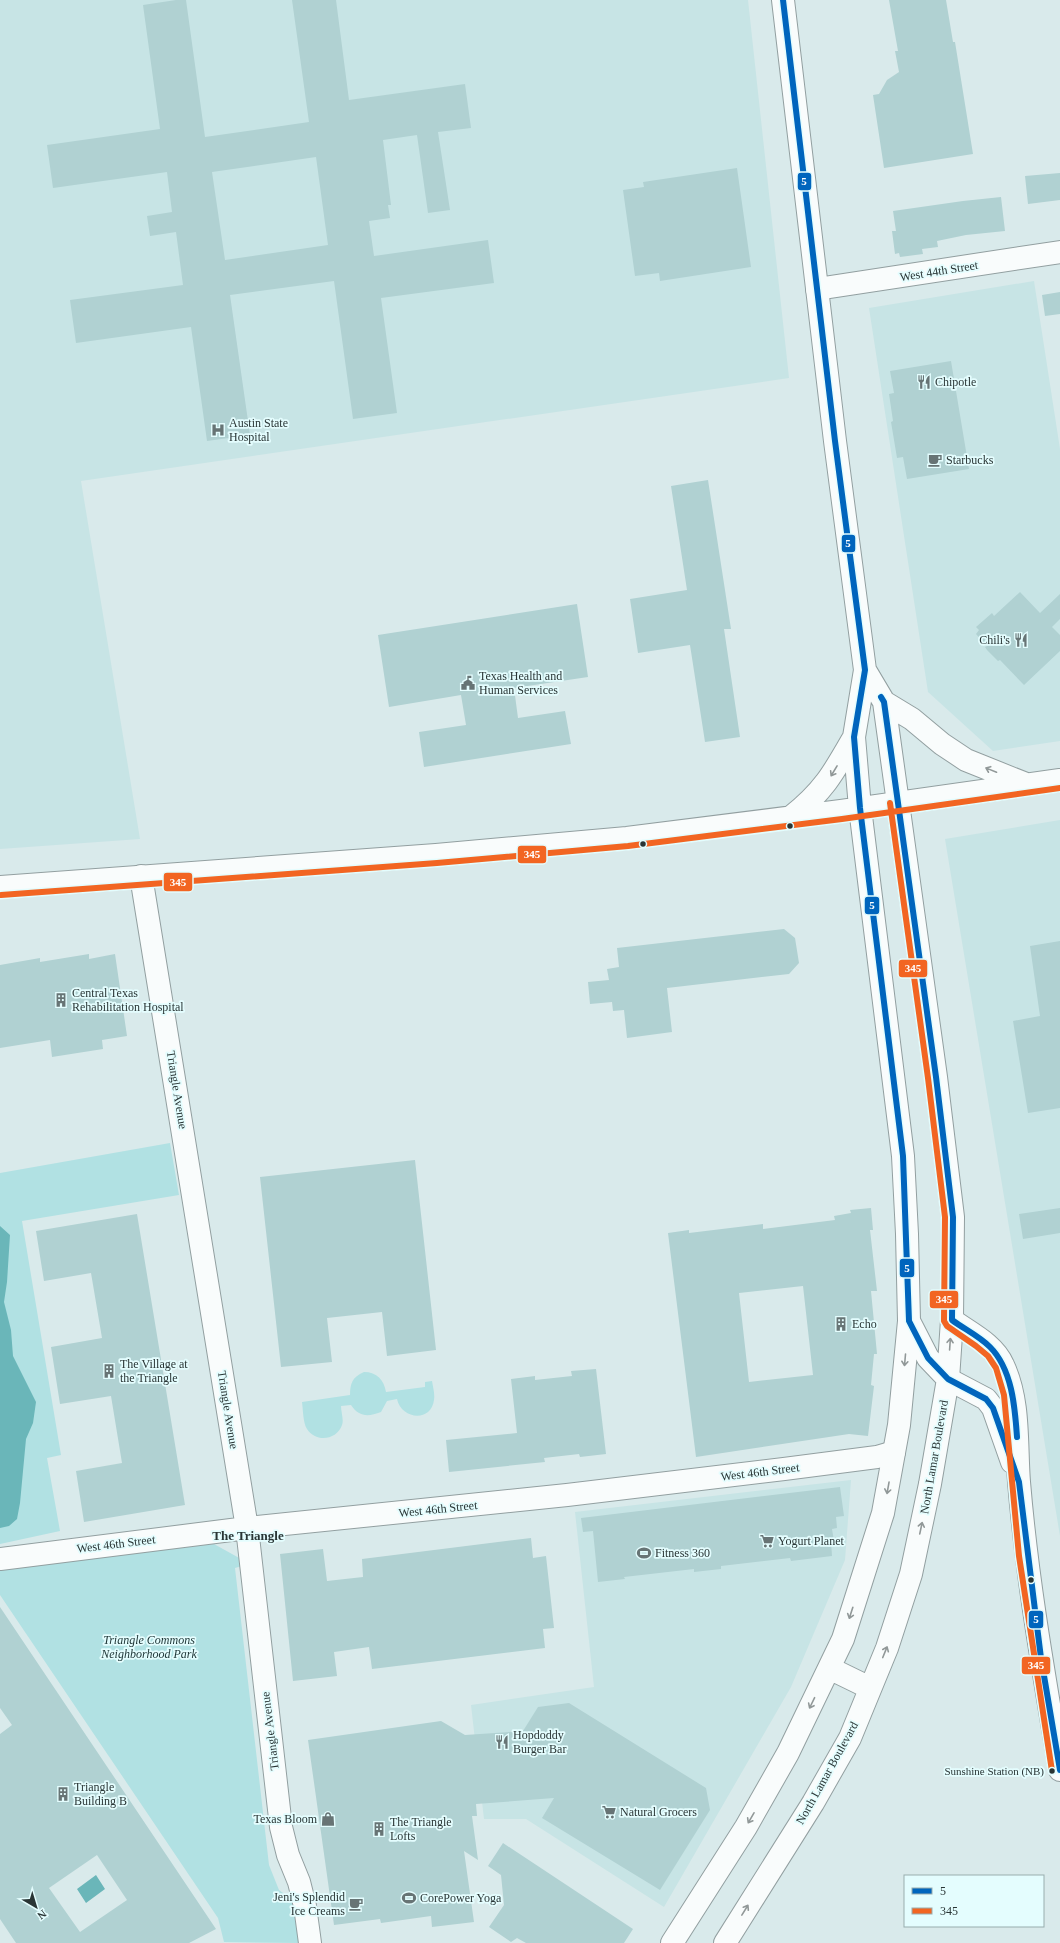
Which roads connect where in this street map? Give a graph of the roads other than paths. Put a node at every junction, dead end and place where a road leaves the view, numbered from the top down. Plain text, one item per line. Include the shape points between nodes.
1 (783, 0) edge
2 (1060, 252) edge
3 (817, 289) junction
4 (865, 670) junction
5 (884, 702) junction
6 (854, 737) junction
7 (1060, 780) edge
8 (1027, 785) junction
9 (898, 802) junction
10 (860, 808) junction
11 (791, 817) junction
12 (142, 876) junction
13 (0, 887) edge
14 (952, 1320) junction
15 (909, 1321) junction
16 (948, 1379) junction
17 (888, 1458) junction
18 (1019, 1482) junction
19 (247, 1528) junction
20 (0, 1559) edge
21 (829, 1668) junction
22 (870, 1688) junction
23 (1060, 1770) edge
24 (310, 1943) edge
25 (672, 1943) edge
26 (725, 1943) edge

1 - 3 main road, North Lamar Boulevard
2 - 3 main road, West 44th Street
3 - 4 main road, North Lamar Boulevard
4 - 5 main road, North Lamar Boulevard
4 - 6 main road, North Lamar Boulevard
8 -> 5 main road via 966,760 912,719
5 - 9 main road, North Lamar Boulevard
6 - 10 main road, North Lamar Boulevard
6 -> 11 main road via 820,792
7 - 8 main road
8 - 9 main road
9 - 10 main road
9 - 14 main road, North Lamar Boulevard via 953,1217
10 - 11 main road
10 - 15 main road, North Lamar Boulevard via 903,1156
11 - 12 main road via 627,838
12 - 13 main road
12 - 19 main road, Triangle Avenue
16 -> 14 main road, North Lamar Boulevard
14 - 18 main road via 989,1346 1004,1366 1017,1429
15 - 16 main road via 928,1358
15 -> 17 main road, North Lamar Boulevard via 899,1425
16 - 18 main road via 986,1399 993,1408
22 -> 16 main road, North Lamar Boulevard via 887,1648 911,1574
17 - 19 main road, West 46th Street
17 -> 21 main road, North Lamar Boulevard via 884,1513 842,1639
18 - 23 main road via 1041,1658
19 - 20 main road, West 46th Street
19 - 24 main road, Triangle Avenue via 282,1827 288,1855 305,1906
21 - 22 main road
21 -> 25 main road, North Lamar Boulevard via 784,1760 746,1827
26 -> 22 main road, North Lamar Boulevard via 820,1791 850,1738

